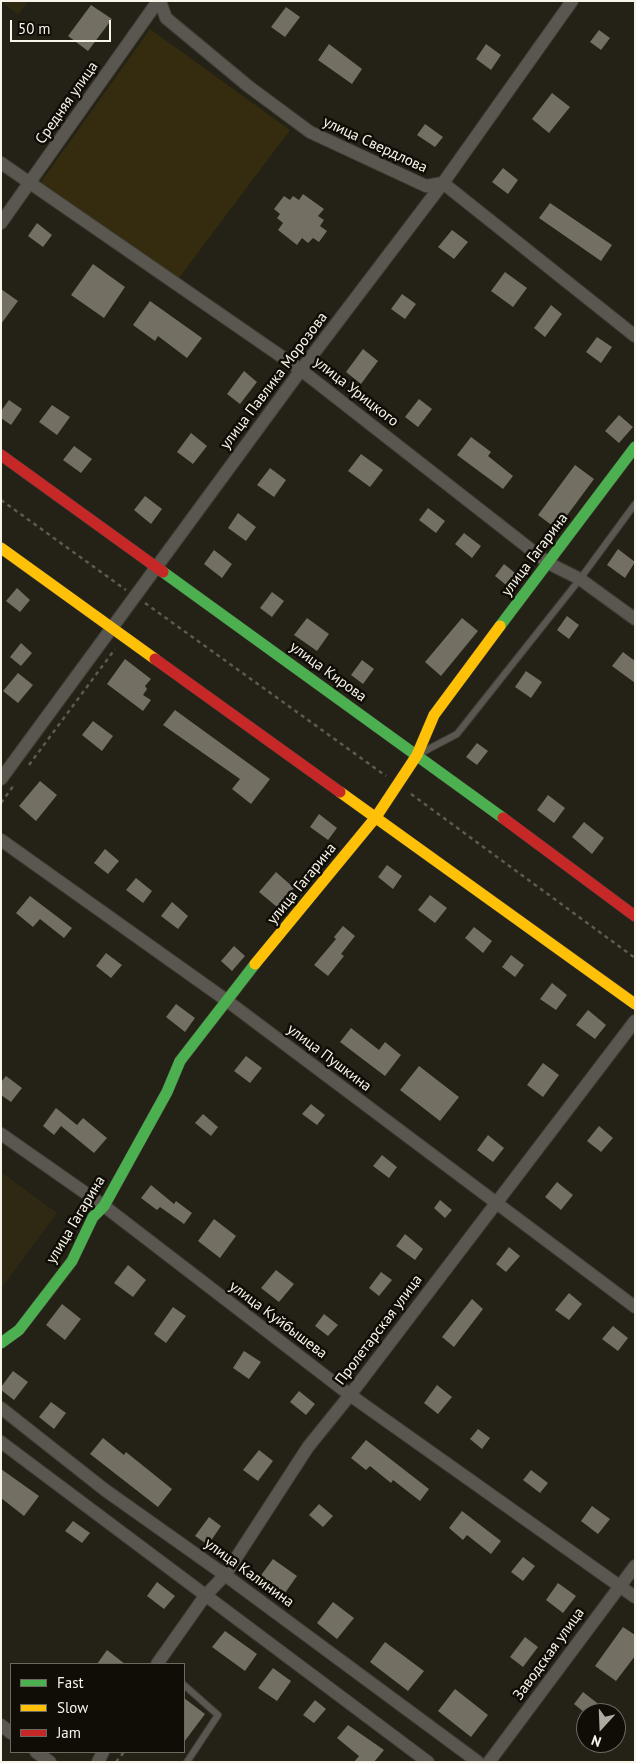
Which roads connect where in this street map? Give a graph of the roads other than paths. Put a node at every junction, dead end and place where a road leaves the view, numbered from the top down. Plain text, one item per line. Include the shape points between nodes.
1 (159, 1) edge
2 (572, 1) edge
3 (1, 163) edge
4 (443, 184) junction
5 (30, 185) junction
6 (1, 223) edge
7 (635, 336) edge
8 (302, 370) junction
9 (635, 447) edge
10 (1, 455) edge
11 (635, 504) edge
12 (1, 548) edge
13 (548, 563) junction
14 (156, 567) junction
15 (580, 579) junction
16 (635, 619) edge
17 (112, 629) junction
18 (417, 755) junction
19 (1, 779) edge
20 (376, 817) junction
21 (1, 840) edge
22 (635, 916) edge
23 (226, 1000) junction
24 (635, 1004) edge
25 (635, 1021) edge
26 (1, 1134) edge
27 (495, 1204) junction
28 (104, 1206) junction
29 (635, 1307) edge
30 (1, 1343) edge
31 (350, 1396) junction
32 (1, 1408) edge
33 (1, 1442) edge
34 (635, 1566) edge
35 (225, 1575) junction
36 (619, 1586) junction
37 (205, 1596) junction
38 (635, 1598) edge
39 (159, 1663) edge
40 (185, 1686) edge
41 (37, 1753) edge
42 (50, 1762) edge
43 (187, 1762) edge
44 (428, 1762) edge
45 (478, 1762) edge
46 (490, 1762) edge

1 - 4 street, улица Свердлова via 166,18 310,132 426,186
1 - 5 street, Средняя улица
2 - 4 street, улица Павлика Морозова
3 - 5 street, улица Урицкого
4 - 7 street, улица Свердлова
4 - 8 street, улица Павлика Морозова
5 - 6 street, Средняя улица
5 - 8 street, улица Урицкого
8 - 13 street, улица Урицкого
8 - 14 street, улица Павлика Морозова
9 - 13 main road, улица Гагарина
10 - 14 main road, улица Кирова
11 - 15 lane
12 - 17 main road
13 - 15 street, улица Урицкого
13 - 18 main road, улица Гагарина via 434,715
14 - 17 street, улица Павлика Морозова
14 - 18 main road, улица Кирова
15 - 16 street, улица Урицкого
15 - 18 lane via 457,734
17 - 19 street, улица Павлика Морозова
17 - 20 main road
18 - 20 main road, улица Гагарина
18 - 22 main road, улица Кирова
20 - 23 main road, улица Гагарина
20 - 24 main road
21 - 23 street, улица Пушкина
23 - 27 street, улица Пушкина
23 - 28 main road, улица Гагарина via 180,1061 167,1092
25 - 27 street, Пролетарская улица
26 - 28 street, улица Куйбышева
27 - 29 street, улица Пушкина
27 - 31 street, Пролетарская улица
28 - 30 main road, улица Гагарина via 93,1217 72,1261 18,1330
28 - 31 street, улица Куйбышева
31 - 35 street, Пролетарская улица via 308,1447
31 - 36 street, улица Куйбышева
32 - 35 street, улица Калинина via 105,1490
33 - 37 street
34 - 36 street, Заводская улица
35 - 37 street, Пролетарская улица
35 - 45 street, улица Калинина
36 - 38 street, улица Куйбышева
36 - 46 street, Заводская улица
37 - 39 street, Пролетарская улица
37 - 44 street
40 - 43 lane via 218,1715
41 - 42 street

